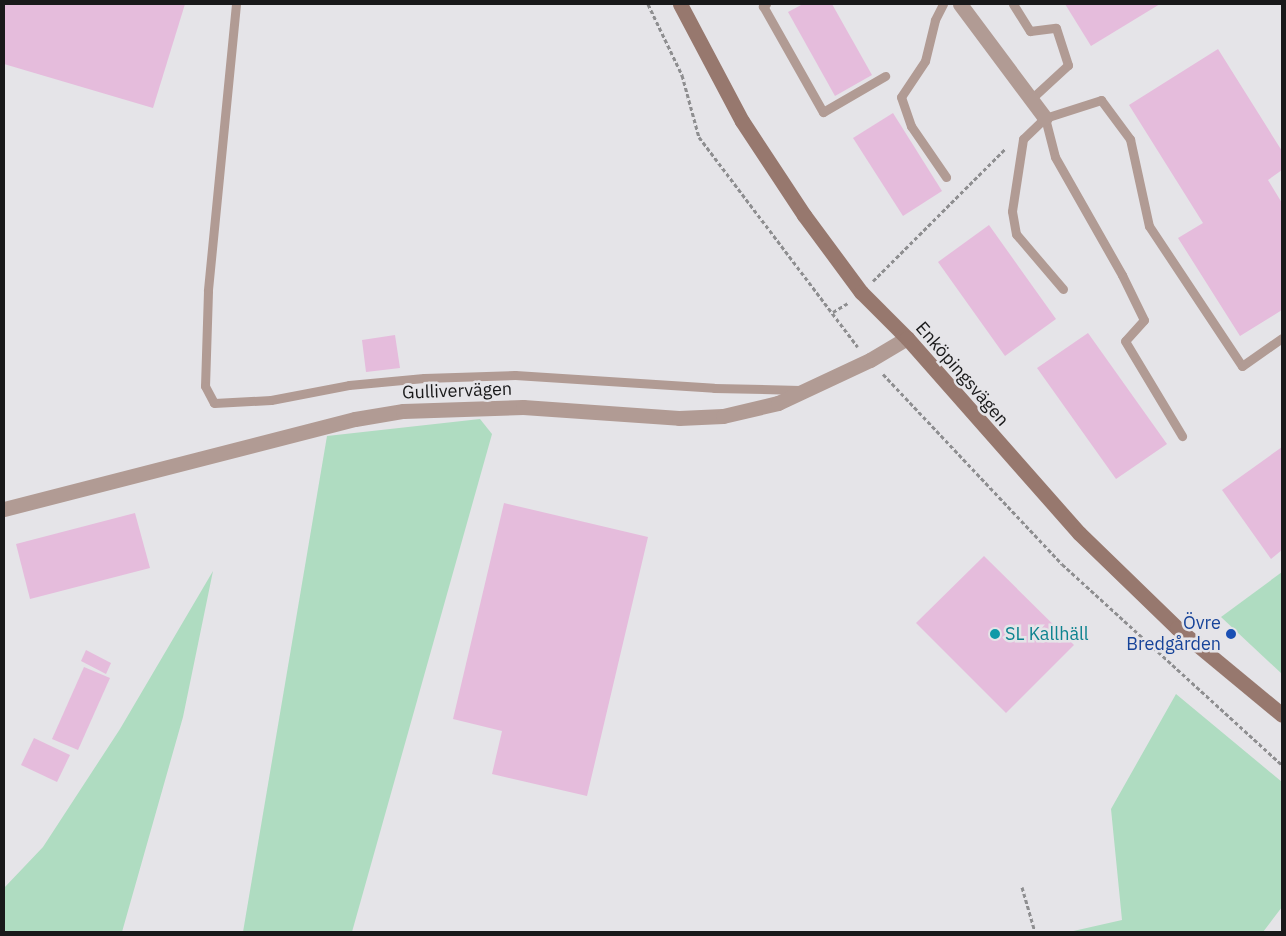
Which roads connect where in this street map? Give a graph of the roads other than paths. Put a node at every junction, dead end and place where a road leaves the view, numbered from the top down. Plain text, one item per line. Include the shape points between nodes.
1 (236, 4) edge
2 (766, 4) edge
3 (943, 4) edge
4 (960, 4) edge
5 (1013, 4) edge
6 (684, 5) edge
7 (885, 76) dead end
8 (1030, 100) junction
9 (1045, 118) junction
10 (946, 177) dead end
11 (1063, 289) dead end
12 (907, 338) junction
13 (1282, 338) edge
14 (805, 390) junction
15 (1182, 436) dead end
16 (4, 509) edge
17 (1282, 715) edge

1 - 14 lane via 208,291 205,386 214,403 271,400 349,385 515,375 714,388
2 - 7 lane via 764,6 824,112
3 - 10 lane via 935,20 924,61 901,97 911,126
4 - 8 street
5 - 8 lane via 1030,31 1056,28 1068,64
6 - 12 street, Enköpingsvägen via 742,121 804,215 861,292
8 - 9 street
9 - 11 lane via 1023,139 1012,211 1016,234
9 - 13 lane via 1101,100 1130,139 1149,226 1242,366
9 - 15 lane via 1054,157 1144,320 1125,341
12 - 14 street, Gullivervägen via 870,360
12 - 17 street, Enköpingsvägen via 1079,533 1177,628
14 - 16 street, Gullivervägen via 778,403 723,416 679,418 523,407 403,411 356,419

